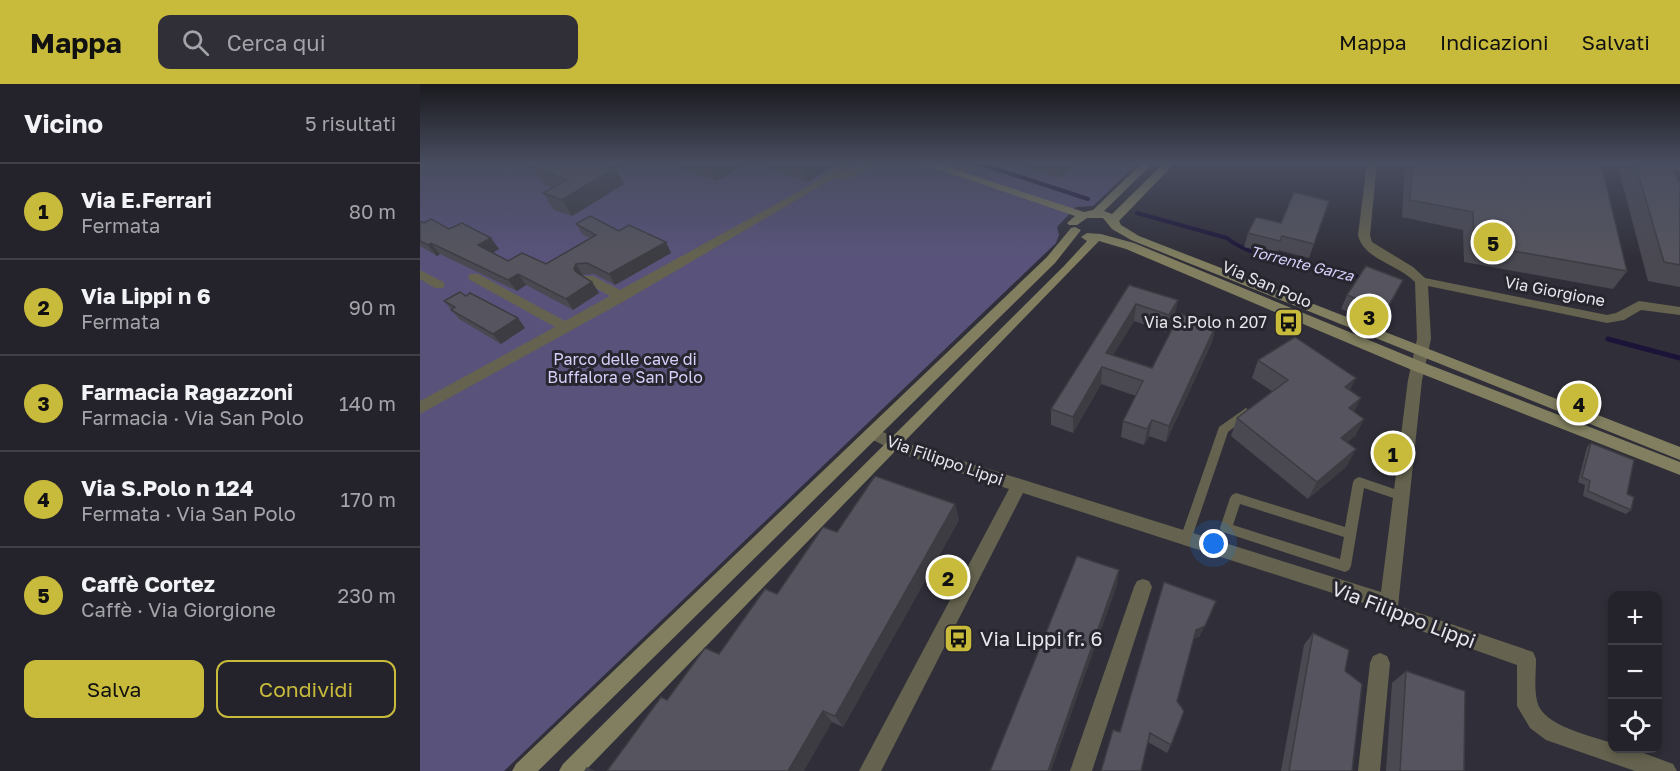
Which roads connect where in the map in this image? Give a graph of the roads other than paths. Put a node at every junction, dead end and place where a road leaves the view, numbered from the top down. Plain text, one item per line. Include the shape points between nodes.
1 (800, 195) edge
2 (998, 195) edge
3 (1020, 195) edge
4 (1115, 195) edge
5 (1140, 195) edge
6 (1368, 195) edge
7 (1096, 213) junction
8 (1083, 215) junction
9 (1114, 223) junction
10 (1074, 227) junction
11 (1098, 238) junction
12 (420, 274) edge
13 (474, 277) dead end
14 (590, 279) edge
15 (1420, 281) junction
16 (439, 285) dead end
17 (622, 297) junction
18 (1680, 311) edge
19 (566, 327) junction
20 (1419, 359) junction
21 (1258, 404) edge
22 (420, 408) edge
23 (872, 433) junction
24 (893, 445) junction
25 (1680, 454) edge
26 (1680, 470) edge
27 (1019, 485) junction
28 (1402, 496) junction
29 (1350, 534) junction
30 (1186, 539) junction
31 (1143, 587) dead end
32 (1389, 603) junction
33 (1380, 663) dead end
34 (523, 771) edge
35 (570, 771) edge
36 (870, 771) edge
37 (1082, 771) edge
38 (1369, 771) edge
39 (1666, 771) edge

1 - 17 street
2 - 10 main road, Via San Polo
3 - 8 main road, Via San Polo
4 - 7 main road
5 - 9 main road
6 - 15 street via 1366,244 1402,263
7 - 8 main road, Via San Polo
7 - 9 main road, Via San Polo
8 - 10 main road, Via San Polo
9 - 11 main road via 1109,235
9 - 20 main road, Via San Polo via 1142,240
10 - 11 main road, Via San Polo via 1083,236
10 - 23 main road via 1051,260
11 - 20 main road, Via San Polo via 1130,246
11 - 24 main road
12 - 16 street
13 - 19 street
14 - 17 street
15 - 18 street, Via Giorgione via 1607,319 1639,305
15 - 20 street via 1424,339
17 - 19 street
19 - 22 street
20 - 25 main road, Via San Polo
20 - 26 main road, Via San Polo
20 - 28 street
21 - 30 lane via 1223,430
23 - 24 street, Via Filippo Lippi
23 - 34 main road
24 - 27 street, Via Filippo Lippi
24 - 35 main road
27 - 30 street, Via Filippo Lippi
27 - 36 street, Via Filippo Lippi
28 - 29 lane via 1359,482
28 - 32 street
29 - 29 lane via 1236,498 1227,528 1345,566
30 - 32 street, Via Filippo Lippi
31 - 37 street
32 - 39 street, Via Filippo Lippi via 1388,611 1526,659 1527,706 1537,721 1553,733
33 - 38 street

